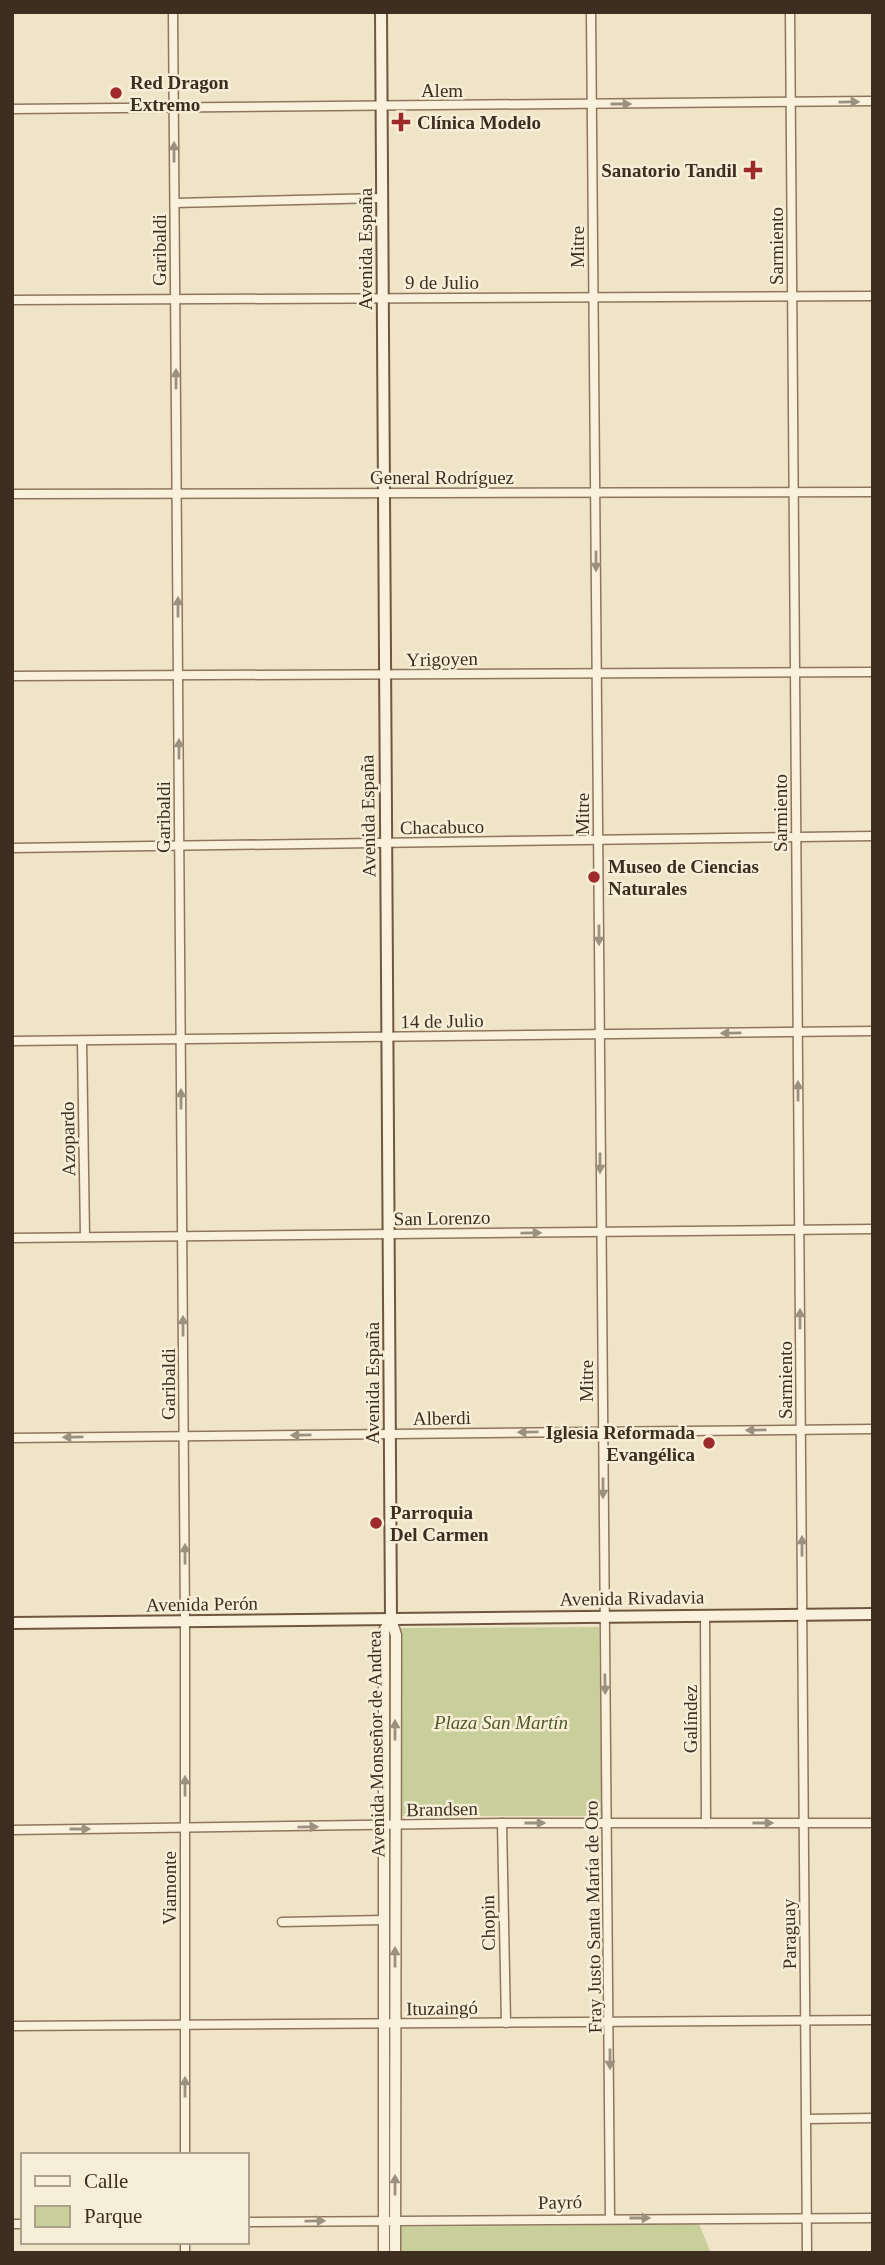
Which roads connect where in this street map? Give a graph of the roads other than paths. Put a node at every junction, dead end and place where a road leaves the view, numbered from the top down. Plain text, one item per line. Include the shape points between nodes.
1 (173, 12) edge
2 (381, 12) edge
3 (591, 12) edge
4 (790, 12) edge
5 (873, 102) edge
6 (791, 103) junction
7 (592, 105) junction
8 (381, 106) junction
9 (174, 108) junction
10 (12, 109) edge
11 (382, 198) junction
12 (175, 203) junction
13 (792, 296) junction
14 (873, 296) edge
15 (593, 297) junction
16 (383, 298) junction
17 (175, 299) junction
18 (12, 300) edge
19 (595, 492) junction
20 (794, 492) junction
21 (873, 492) edge
22 (384, 493) junction
23 (12, 494) edge
24 (177, 494) junction
25 (795, 672) junction
26 (873, 672) edge
27 (596, 673) junction
28 (178, 675) junction
29 (12, 676) edge
30 (384, 676) junction
31 (873, 836) edge
32 (796, 838) junction
33 (598, 840) junction
34 (386, 843) junction
35 (179, 846) junction
36 (12, 848) edge
37 (873, 1031) edge
38 (798, 1032) junction
39 (599, 1035) junction
40 (387, 1037) junction
41 (181, 1040) junction
42 (12, 1041) edge
43 (82, 1041) junction
44 (873, 1229) edge
45 (799, 1230) junction
46 (601, 1232) junction
47 (389, 1234) junction
48 (182, 1236) junction
49 (85, 1237) junction
50 (12, 1238) edge
51 (873, 1429) edge
52 (801, 1430) junction
53 (603, 1432) junction
54 (390, 1434) junction
55 (184, 1436) junction
56 (12, 1438) edge
57 (802, 1614) junction
58 (873, 1614) edge
59 (705, 1615) junction
60 (604, 1616) junction
61 (391, 1619) junction
62 (185, 1622) junction
63 (12, 1623) edge
64 (608, 1822) junction
65 (502, 1823) junction
66 (706, 1823) junction
67 (873, 1823) edge
68 (804, 1824) junction
69 (384, 1826) junction
70 (395, 1826) junction
71 (185, 1828) junction
72 (12, 1830) edge
73 (384, 1920) junction
74 (282, 1922) dead end
75 (806, 2020) junction
76 (873, 2020) edge
77 (610, 2022) junction
78 (506, 2023) junction
79 (390, 2024) junction
80 (185, 2025) junction
81 (12, 2026) edge
82 (873, 2118) edge
83 (807, 2119) junction
84 (184, 2153) edge
85 (610, 2217) junction
86 (873, 2218) edge
87 (808, 2219) junction
88 (389, 2220) junction
89 (248, 2222) edge
90 (384, 2253) edge
91 (394, 2253) edge
92 (807, 2253) edge

1 - 9 street, Garibaldi
2 - 8 main road, Avenida España
3 - 7 street, Mitre
4 - 6 street, Sarmiento
6 -> 5 street, Alem
7 -> 6 street, Alem
6 - 13 street, Sarmiento
7 - 8 street, Alem
7 - 15 street, Mitre
8 - 9 street, Alem
8 - 11 main road, Avenida España
9 - 10 street, Alem
12 -> 9 street, Garibaldi
11 - 12 street
11 - 16 main road, Avenida España
12 - 17 street, Garibaldi
13 - 14 street, 9 de Julio
13 - 15 street, 9 de Julio
13 - 20 street, Sarmiento
15 - 16 street, 9 de Julio
15 - 19 street, Mitre
16 - 17 street, 9 de Julio
16 - 22 main road, Avenida España
17 - 18 street, 9 de Julio
24 -> 17 street, Garibaldi
19 - 20 street, General Rodríguez
19 - 22 street, General Rodríguez
19 -> 27 street, Mitre
20 - 21 street, General Rodríguez
20 - 25 street, Sarmiento
22 - 24 street, General Rodríguez
22 - 30 main road, Avenida España
23 - 24 street, General Rodríguez
28 -> 24 street, Garibaldi
25 - 26 street, Yrigoyen
25 - 27 street, Yrigoyen
25 - 32 street, Sarmiento
27 - 30 street, Yrigoyen
27 - 33 street, Mitre
28 - 29 street, Yrigoyen
28 - 30 street, Yrigoyen
35 -> 28 street, Garibaldi
30 - 34 main road, Avenida España
31 - 32 street, Chacabuco
32 - 33 street, Chacabuco
32 - 38 street, Sarmiento
33 - 34 street, Chacabuco
33 -> 39 street, Mitre
34 - 35 street, Chacabuco
34 - 40 main road, Avenida España
35 - 36 street, Chacabuco
35 - 41 street, Garibaldi
37 - 38 street, 14 de Julio
38 -> 39 street, 14 de Julio
45 -> 38 street, Sarmiento
39 - 40 street, 14 de Julio
39 -> 46 street, Mitre
40 - 41 street, 14 de Julio
40 - 47 main road, Avenida España
41 - 43 street, 14 de Julio
48 -> 41 street, Garibaldi
42 - 43 street, 14 de Julio
43 - 49 street, Azopardo
44 - 45 street, San Lorenzo
45 - 46 street, San Lorenzo
52 -> 45 street, Sarmiento
47 -> 46 street, San Lorenzo
46 - 53 street, Mitre
47 - 48 street, San Lorenzo
47 - 54 main road, Avenida España
48 - 49 street, San Lorenzo
55 -> 48 street, Garibaldi
49 - 50 street, San Lorenzo
51 - 52 street, Alberdi
52 -> 53 street, Alberdi
57 -> 52 street, Sarmiento
53 -> 54 street, Alberdi
53 -> 60 street, Mitre
54 -> 55 street, Alberdi
54 - 61 main road, Avenida España
55 -> 56 street, Alberdi
62 -> 55 street, Garibaldi
57 - 58 main road, Avenida Rivadavia
57 - 59 main road, Avenida Rivadavia
57 - 68 street, Paraguay
59 - 60 main road, Avenida Rivadavia
59 - 66 street, Galíndez
60 - 61 main road, Avenida Rivadavia
60 -> 64 street, Fray Justo Santa María de Oro
61 - 62 main road, Avenida Perón
61 - 69 street, Avenida Monseñor de Andrea via 384,1631
70 -> 61 street, Avenida Monseñor de Andrea via 396,1630
62 - 63 main road, Avenida Perón
71 -> 62 street, Viamonte
65 -> 64 street, Brandsen
64 - 66 street, Brandsen
64 - 77 street, Fray Justo Santa María de Oro
65 - 70 street, Brandsen
65 - 78 street, Chopin
66 -> 68 street, Brandsen
67 - 68 street, Brandsen
68 - 75 street, Paraguay
69 - 70 street, Brandsen
71 -> 69 street, Brandsen
69 - 73 street, Avenida Monseñor de Andrea
79 -> 70 street, Avenida Monseñor de Andrea
72 -> 71 street, Brandsen
71 - 80 street, Viamonte
73 - 74 street
73 - 79 street, Avenida Monseñor de Andrea
75 - 76 street, Ituzaingó
75 - 77 street, Ituzaingó
75 - 83 street, Paraguay
77 - 78 street, Ituzaingó
77 -> 85 street, Fray Justo Santa María de Oro
78 - 79 street, Ituzaingó
79 - 80 street, Ituzaingó
79 - 88 street, Avenida Monseñor de Andrea
80 - 81 street, Ituzaingó
84 -> 80 street, Viamonte
82 - 83 street
83 - 87 street, Paraguay
85 -> 87 street, Payró
85 - 88 street, Payró
86 - 87 street, Payró
87 - 92 street, Paraguay
89 -> 88 street, Payró
88 - 90 street, Avenida Monseñor de Andrea
88 - 91 street, Avenida Monseñor de Andrea

